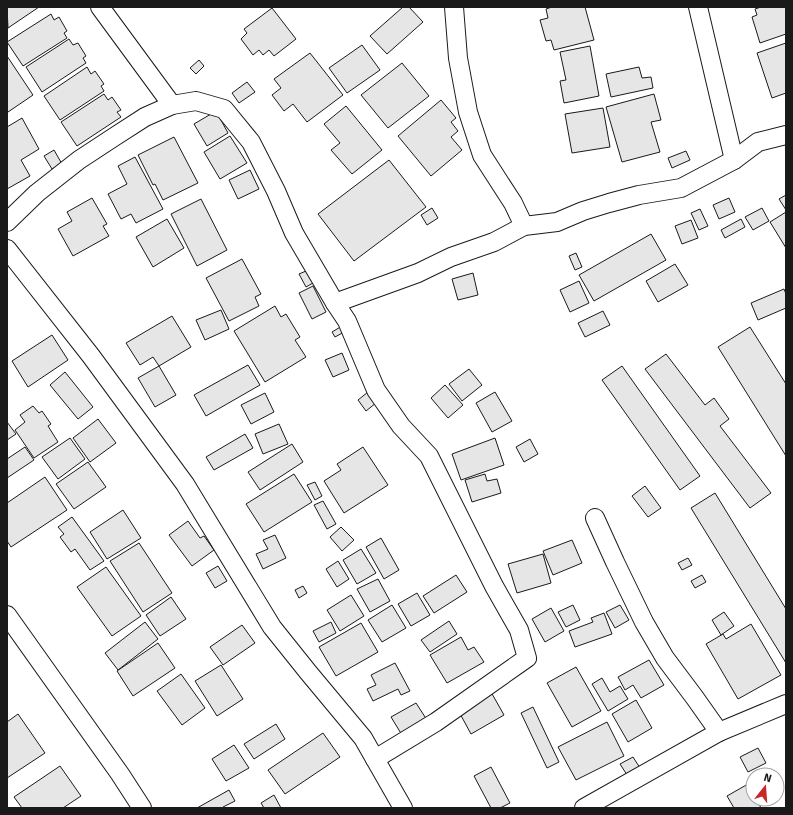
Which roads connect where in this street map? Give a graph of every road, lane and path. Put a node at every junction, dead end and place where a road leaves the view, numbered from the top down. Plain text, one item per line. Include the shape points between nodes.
1 (100, 7) edge
2 (454, 7) edge
3 (698, 7) edge
4 (172, 105) junction
5 (786, 135) edge
6 (734, 160) junction
7 (7, 222) edge
8 (524, 226) junction
9 (7, 249) edge
10 (335, 304) junction
11 (595, 518) dead end
12 (7, 615) edge
13 (786, 704) edge
14 (719, 732) junction
15 (375, 760) junction
16 (142, 808) edge
17 (403, 808) edge
18 (584, 808) edge

1 - 4 street
2 - 8 street via 458,58 468,112 482,155 513,203
3 - 6 street
4 - 7 street via 145,117 79,160 37,193
4 - 10 street via 196,101 224,109 247,136 276,191 294,233
5 - 6 street via 758,142
6 - 8 street via 681,188 609,203 558,222
8 - 10 street via 494,242
9 - 15 street via 91,356 185,484 272,627 363,738
10 - 15 street via 346,322 376,390 401,426 429,456 519,630 527,658 436,722
11 - 14 street via 644,622 665,658
12 - 16 street
13 - 14 street
14 - 18 street
15 - 17 street

